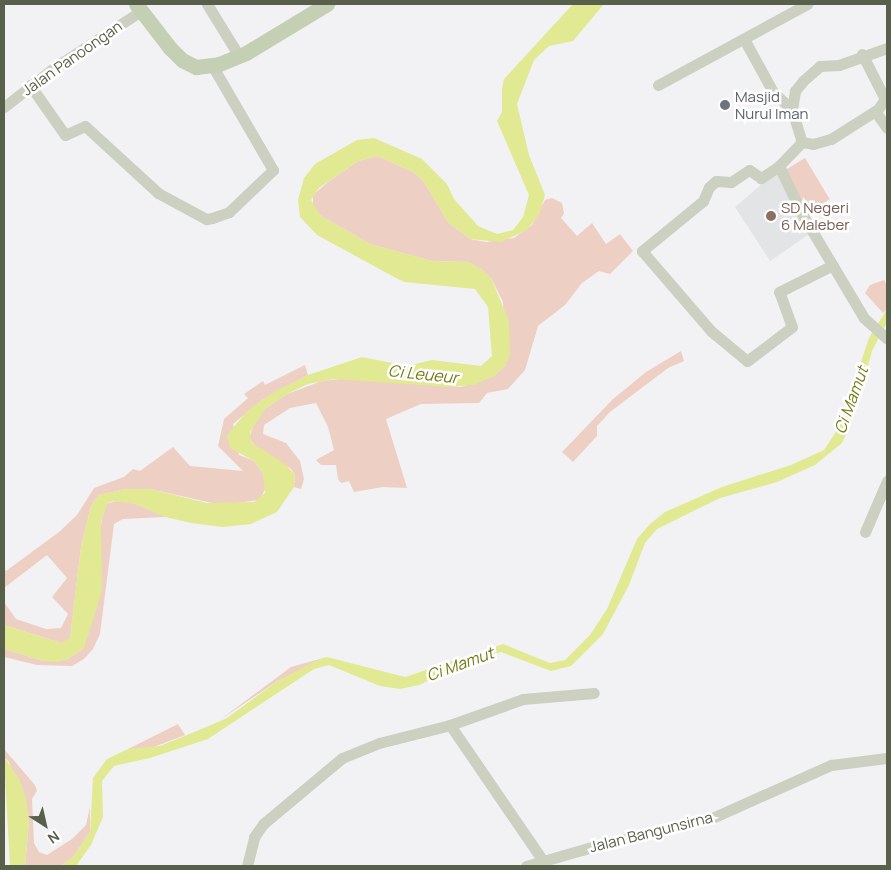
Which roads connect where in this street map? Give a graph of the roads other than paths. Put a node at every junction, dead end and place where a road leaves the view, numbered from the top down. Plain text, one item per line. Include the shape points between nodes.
1 (207, 4) edge
2 (327, 4) edge
3 (807, 4) edge
4 (139, 8) edge
5 (744, 39) junction
6 (887, 48) edge
7 (862, 54) junction
8 (239, 56) junction
9 (212, 65) junction
10 (658, 85) dead end
11 (30, 86) junction
12 (4, 107) edge
13 (792, 110) junction
14 (876, 112) junction
15 (887, 128) edge
16 (802, 142) junction
17 (779, 166) junction
18 (833, 265) junction
19 (881, 335) edge
20 (887, 481) edge
21 (865, 532) dead end
22 (594, 693) dead end
23 (450, 725) junction
24 (887, 758) edge
25 (543, 861) junction
26 (247, 866) edge
27 (526, 866) edge

1 - 8 street
2 - 8 main road
3 - 5 street
4 - 9 main road via 182,60 196,67
4 - 11 street, Jalan Panoongan
5 - 10 street
5 - 13 street via 773,92
6 - 7 street
7 - 13 street via 843,64 820,66 811,72 795,91
7 - 14 street via 885,99
8 - 9 main road
9 - 11 street via 273,170 229,212 212,218 198,215 158,193 85,126 65,135
11 - 12 street, Jalan Panoongan
13 - 16 street
14 - 15 street
14 - 16 street via 831,139 813,144
16 - 17 street
17 - 18 street via 792,197
17 - 18 street via 761,178 749,170 731,182 716,181 709,187 703,201 643,248 643,253 711,331 746,361 792,327 779,292
18 - 19 street
20 - 21 street
22 - 23 street via 523,699
23 - 25 street
23 - 26 street via 379,743 342,758 325,769 263,824 254,838
24 - 25 street, Jalan Bangunsirna via 831,764 715,817
25 - 27 street, Jalan Bangunsirna

